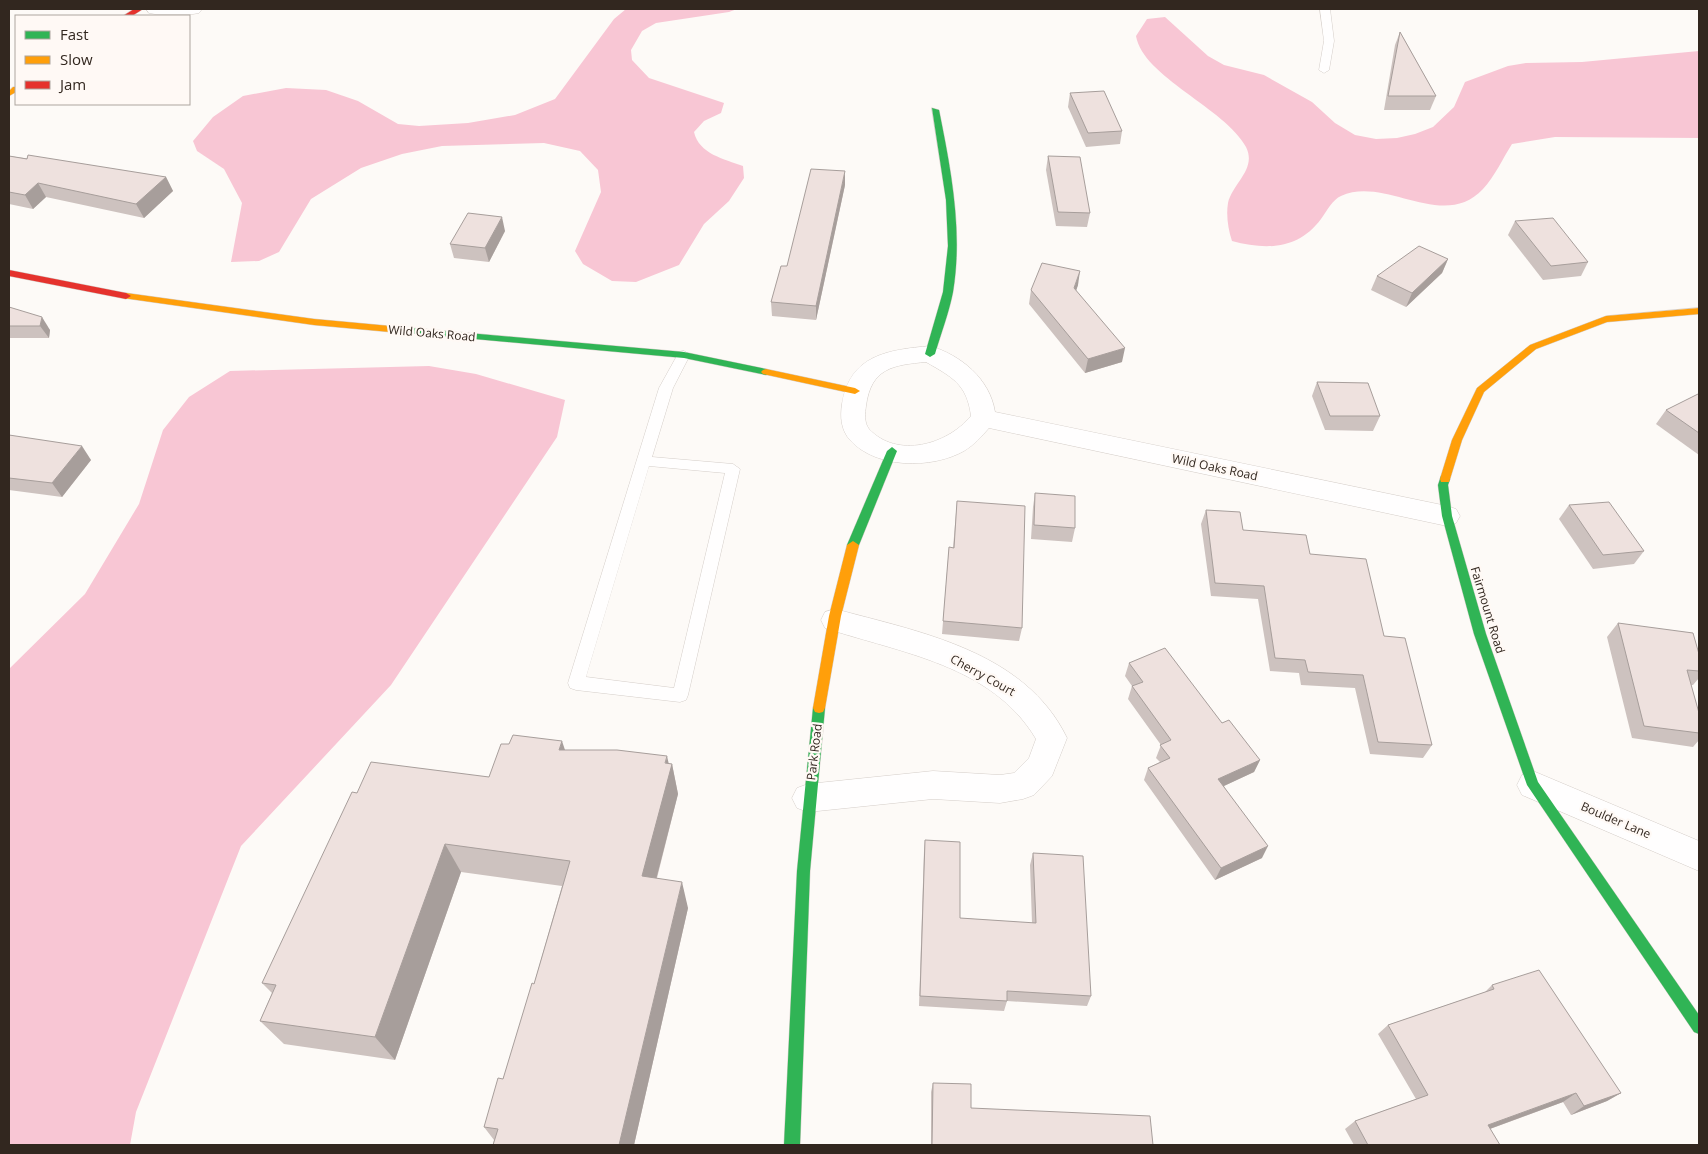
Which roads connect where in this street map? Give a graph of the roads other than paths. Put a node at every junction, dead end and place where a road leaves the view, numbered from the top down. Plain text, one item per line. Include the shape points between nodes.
1 (155, 9) edge
2 (193, 9) edge
3 (1325, 9) edge
4 (1324, 70) dead end
5 (935, 110) dead end
6 (9, 273) edge
7 (1699, 311) edge
8 (930, 354) junction
9 (684, 355) junction
10 (855, 391) junction
11 (983, 418) junction
12 (892, 451) junction
13 (644, 461) junction
14 (1447, 516) junction
15 (834, 620) junction
16 (1534, 785) junction
17 (808, 798) junction
18 (1699, 856) edge
19 (1699, 1028) edge
20 (792, 1145) edge

1 - 2 street
3 - 4 lane via 1329,41
5 - 8 street via 951,209 950,282
6 - 9 street, Wild Oaks Road via 112,294 314,322
7 - 14 street, Fairmount Road via 1606,319 1533,347 1480,390 1457,440 1443,485
8 - 10 street via 901,356 880,363 863,374
8 - 11 street via 966,375 982,400
9 - 10 street, Wild Oaks Road
9 - 13 lane via 666,388
10 - 12 street via 852,421 858,433 872,444
11 - 12 street via 965,439 946,449 918,455
11 - 14 street, Wild Oaks Road
12 - 15 street, Park Road via 854,542
13 - 13 lane via 576,683 680,696 733,469
14 - 16 street, Fairmount Road via 1480,634
15 - 17 street, Park Road via 820,694
15 - 17 street, Cherry Court via 958,658 1015,691 1044,719 1052,738 1041,766 1023,785 1000,790 932,785
16 - 18 street, Boulder Lane
16 - 19 street, Fairmount Road
17 - 20 street, Park Road via 800,910

